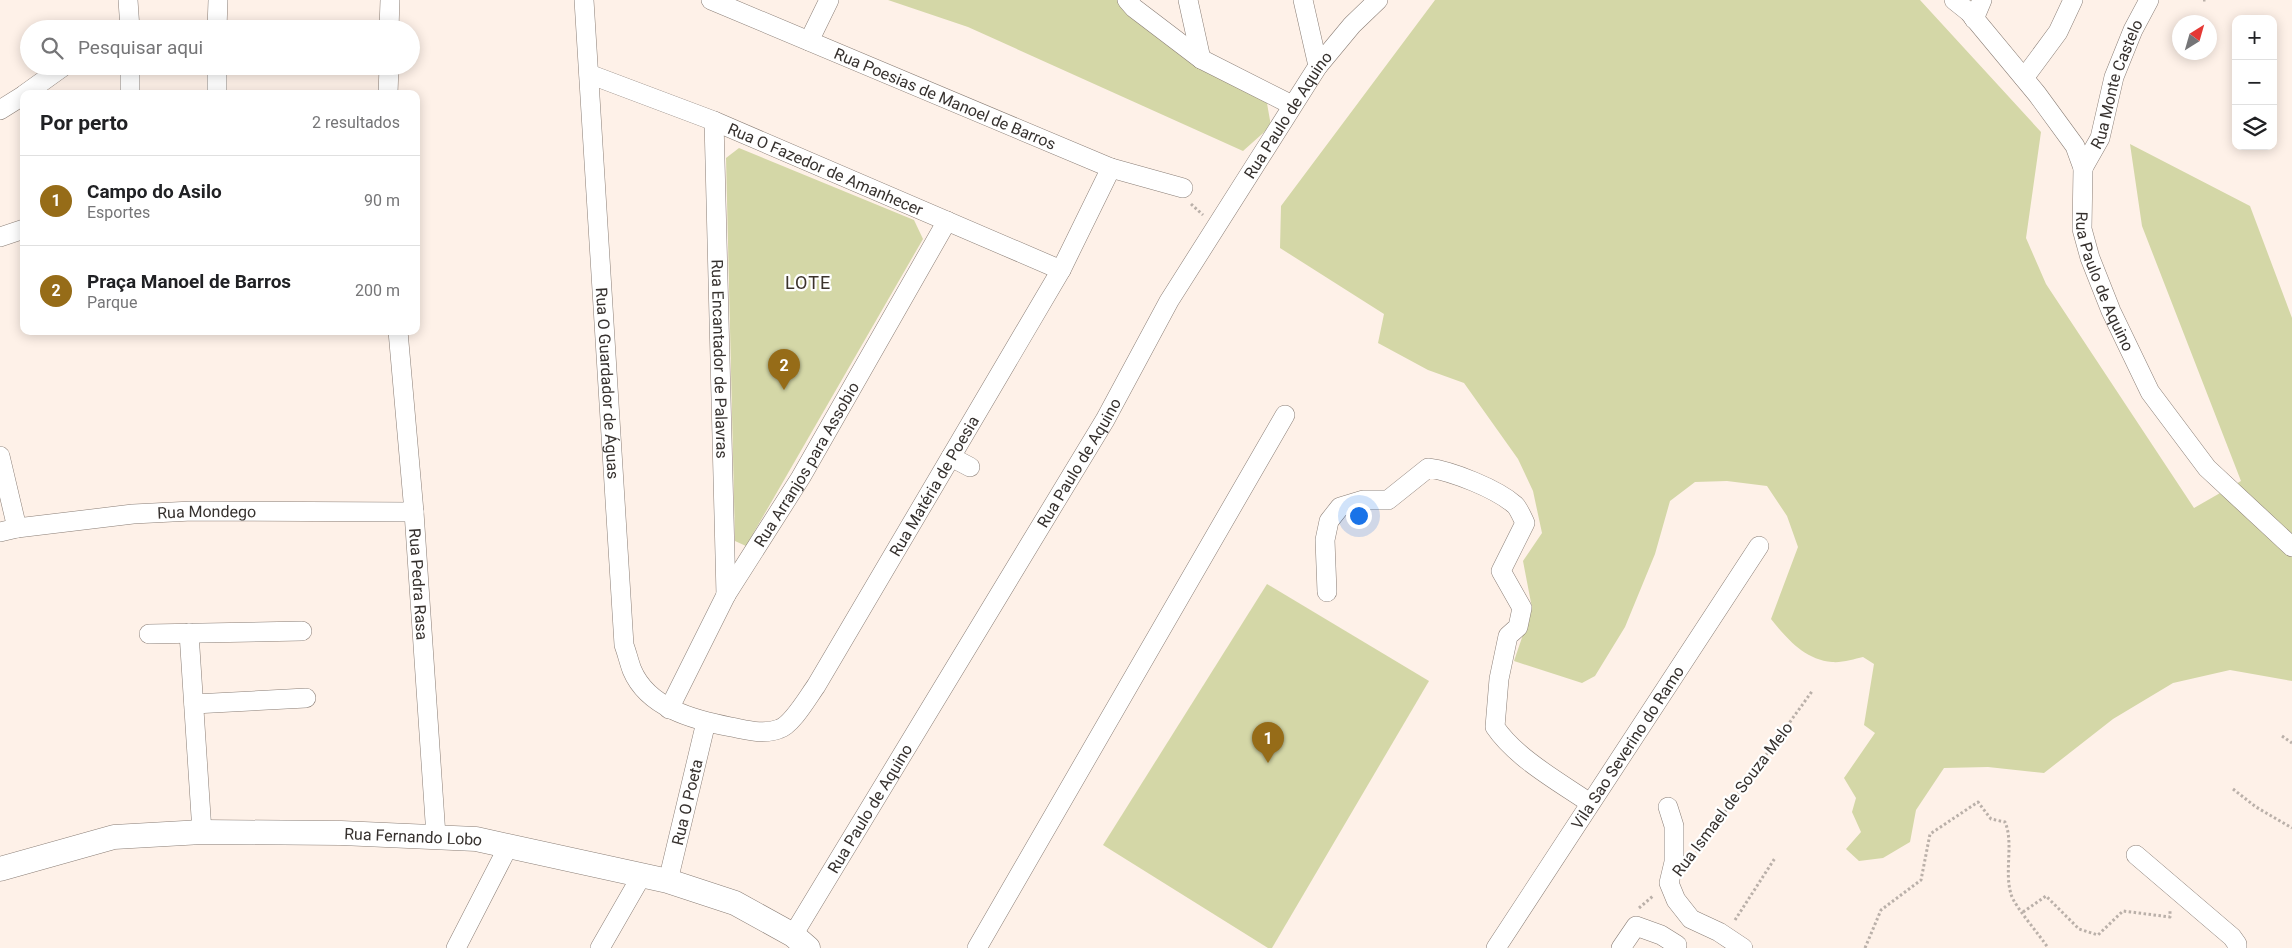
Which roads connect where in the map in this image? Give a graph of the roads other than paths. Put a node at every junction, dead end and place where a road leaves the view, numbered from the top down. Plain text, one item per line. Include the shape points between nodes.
1 (128, 0) edge
2 (218, 0) edge
3 (390, 0) edge
4 (584, 0) edge
5 (711, 0) edge
6 (829, 0) edge
7 (1127, 0) edge
8 (1188, 0) edge
9 (1303, 0) edge
10 (1378, 0) edge
11 (1954, 0) edge
12 (1982, 0) edge
13 (2074, 0) edge
14 (2149, 0) edge
15 (1974, 19) junction
16 (126, 20) edge
17 (218, 20) edge
18 (389, 20) edge
19 (809, 41) junction
20 (1201, 59) junction
21 (1318, 66) junction
22 (589, 74) junction
23 (51, 75) edge
24 (130, 75) edge
25 (217, 75) edge
26 (389, 75) edge
27 (2024, 78) junction
28 (30, 90) edge
29 (130, 90) edge
30 (218, 90) edge
31 (388, 90) edge
32 (20, 97) edge
33 (1292, 105) junction
34 (0, 110) edge
35 (714, 122) junction
36 (1111, 168) junction
37 (2083, 168) junction
38 (1183, 188) road end
39 (947, 221) junction
40 (20, 230) edge
41 (0, 237) edge
42 (1061, 270) junction
43 (398, 335) edge
44 (1285, 415) dead end
45 (0, 456) edge
46 (951, 457) junction
47 (970, 468) dead end
48 (414, 512) junction
49 (8, 530) edge
50 (1759, 546) dead end
51 (2292, 547) edge
52 (1327, 592) dead end
53 (726, 595) junction
54 (302, 631) dead end
55 (189, 633) junction
56 (149, 634) dead end
57 (306, 698) dead end
58 (194, 704) junction
59 (669, 709) junction
60 (706, 722) junction
61 (1590, 803) junction
62 (1668, 807) dead end
63 (202, 832) junction
64 (436, 836) junction
65 (509, 845) junction
66 (2136, 855) dead end
67 (0, 870) edge
68 (642, 875) junction
69 (668, 881) junction
70 (1691, 919) junction
71 (801, 941) edge
72 (1676, 946) edge
73 (456, 948) edge
74 (600, 948) edge
75 (977, 948) edge
76 (1496, 948) edge
77 (1622, 948) edge
78 (1743, 948) edge
79 (2237, 948) edge

1 - 16 street
2 - 17 street
3 - 18 street
4 - 22 street, Rua O Guardador de Águas
5 - 19 street, Rua Poesias de Manoel de Barros
6 - 19 street
7 - 20 street
8 - 20 street
9 - 21 street
10 - 21 street, Rua Paulo de Aquino
11 - 15 street, Rua Paulo de Aquino
12 - 15 street
13 - 27 street via 2058,32
14 - 37 street, Rua Monte Castelo via 2114,76 2100,138
15 - 27 street, Rua Paulo de Aquino
19 - 36 street, Rua Poesias de Manoel de Barros
20 - 33 street
21 - 33 street, Rua Paulo de Aquino
22 - 35 street, Rua O Fazedor de Amanhecer
22 - 59 street, Rua O Guardador de Águas via 624,644 632,671 648,693
23 - 28 street
24 - 29 street
25 - 30 street
26 - 31 street
27 - 37 street, Rua Paulo de Aquino via 2067,132
32 - 34 street
33 - 71 street, Rua Paulo de Aquino via 1169,301 1105,420
35 - 39 street, Rua O Fazedor de Amanhecer
35 - 53 street, Rua Encantador de Palavras
36 - 38 street, Rua Poesias de Manoel de Barros
36 - 42 street, Rua Matéria de Poesia
37 - 51 street, Rua Paulo de Aquino via 2082,229 2090,258 2150,392 2207,468
39 - 42 street, Rua O Fazedor de Amanhecer
39 - 53 street, Rua Arranjos para Assobio via 801,478
40 - 41 street
42 - 46 street, Rua Matéria de Poesia
43 - 48 street, Rua Pedra Rasa
44 - 75 street
45 - 49 street
46 - 47 street
46 - 60 street, Rua Matéria de Poesia via 799,711 782,729 762,733
48 - 49 street, Rua Mondego via 192,510
48 - 64 street, Rua Pedra Rasa
50 - 61 street, Vila Sao Severino do Ramo
52 - 61 street via 1325,540 1329,521 1340,507 1363,500 1388,500 1428,468 1448,471 1515,506 1524,523 1501,571 1522,608 1518,627 1508,636 1499,678 1494,727 1502,738
53 - 59 street, Rua Arranjos para Assobio
54 - 55 street
55 - 56 street
55 - 58 street
57 - 58 street
58 - 63 street
59 - 60 street, Rua O Guardador de Águas
60 - 69 street, Rua O Poeta
61 - 76 street, Vila Sao Severino do Ramo
62 - 70 street via 1674,826 1674,862 1669,882 1676,900
63 - 64 main road, Rua Fernando Lobo
63 - 67 main road, Rua Fernando Lobo via 114,837
64 - 65 main road, Rua Fernando Lobo
65 - 68 main road, Rua Fernando Lobo
65 - 73 street
66 - 79 street via 2232,937
68 - 69 main road, Rua Fernando Lobo
68 - 74 street
69 - 71 main road, Rua Fernando Lobo via 735,903
70 - 72 street
70 - 78 street
72 - 77 street via 1661,935 1636,926

